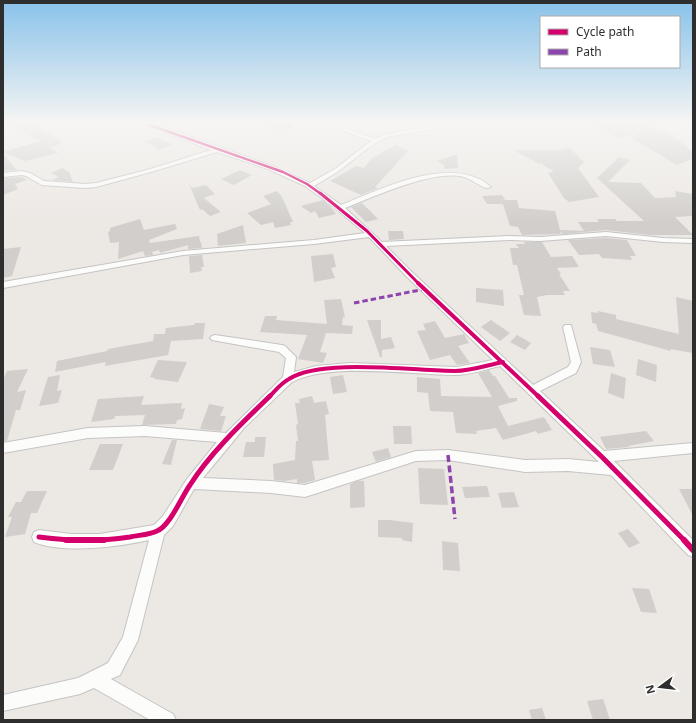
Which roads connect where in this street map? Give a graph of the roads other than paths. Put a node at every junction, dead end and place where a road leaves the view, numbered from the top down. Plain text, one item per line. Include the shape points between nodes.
1 (199, 156) edge
2 (234, 156) edge
3 (355, 156) edge
4 (3, 175) edge
5 (310, 186) junction
6 (488, 187) dead end
7 (339, 208) junction
8 (370, 235) junction
9 (693, 241) edge
10 (381, 244) junction
11 (3, 285) edge
12 (568, 327) dead end
13 (215, 338) dead end
14 (503, 362) junction
15 (288, 378) junction
16 (531, 391) junction
17 (228, 438) junction
18 (3, 448) edge
19 (693, 448) edge
20 (602, 457) junction
21 (612, 469) junction
22 (191, 483) junction
23 (158, 531) junction
24 (39, 537) dead end
25 (693, 550) edge
26 (94, 679) junction
27 (3, 703) edge
28 (167, 720) edge

1 - 4 street via 149,172 96,185 42,183 22,173
2 - 5 street via 273,168
3 - 5 street
5 - 7 street
6 - 7 street via 462,174 449,174 391,188
7 - 8 street
8 - 10 street
8 - 11 street via 183,253
9 - 10 street via 606,234 540,239
10 - 14 street via 410,275
12 - 16 street via 576,362 572,370
13 - 15 street via 282,349 291,357
14 - 15 street via 457,372 350,367 316,370
14 - 16 street
15 - 17 street
16 - 20 street
17 - 18 street via 145,431 88,433
17 - 22 street
19 - 20 street
20 - 21 street
21 - 22 street via 568,465 525,466 448,455 416,456 305,492 271,487
21 - 25 street
22 - 23 street via 168,521
23 - 24 street via 100,541
23 - 26 street via 130,640 114,669
26 - 27 street via 80,686
26 - 28 street

